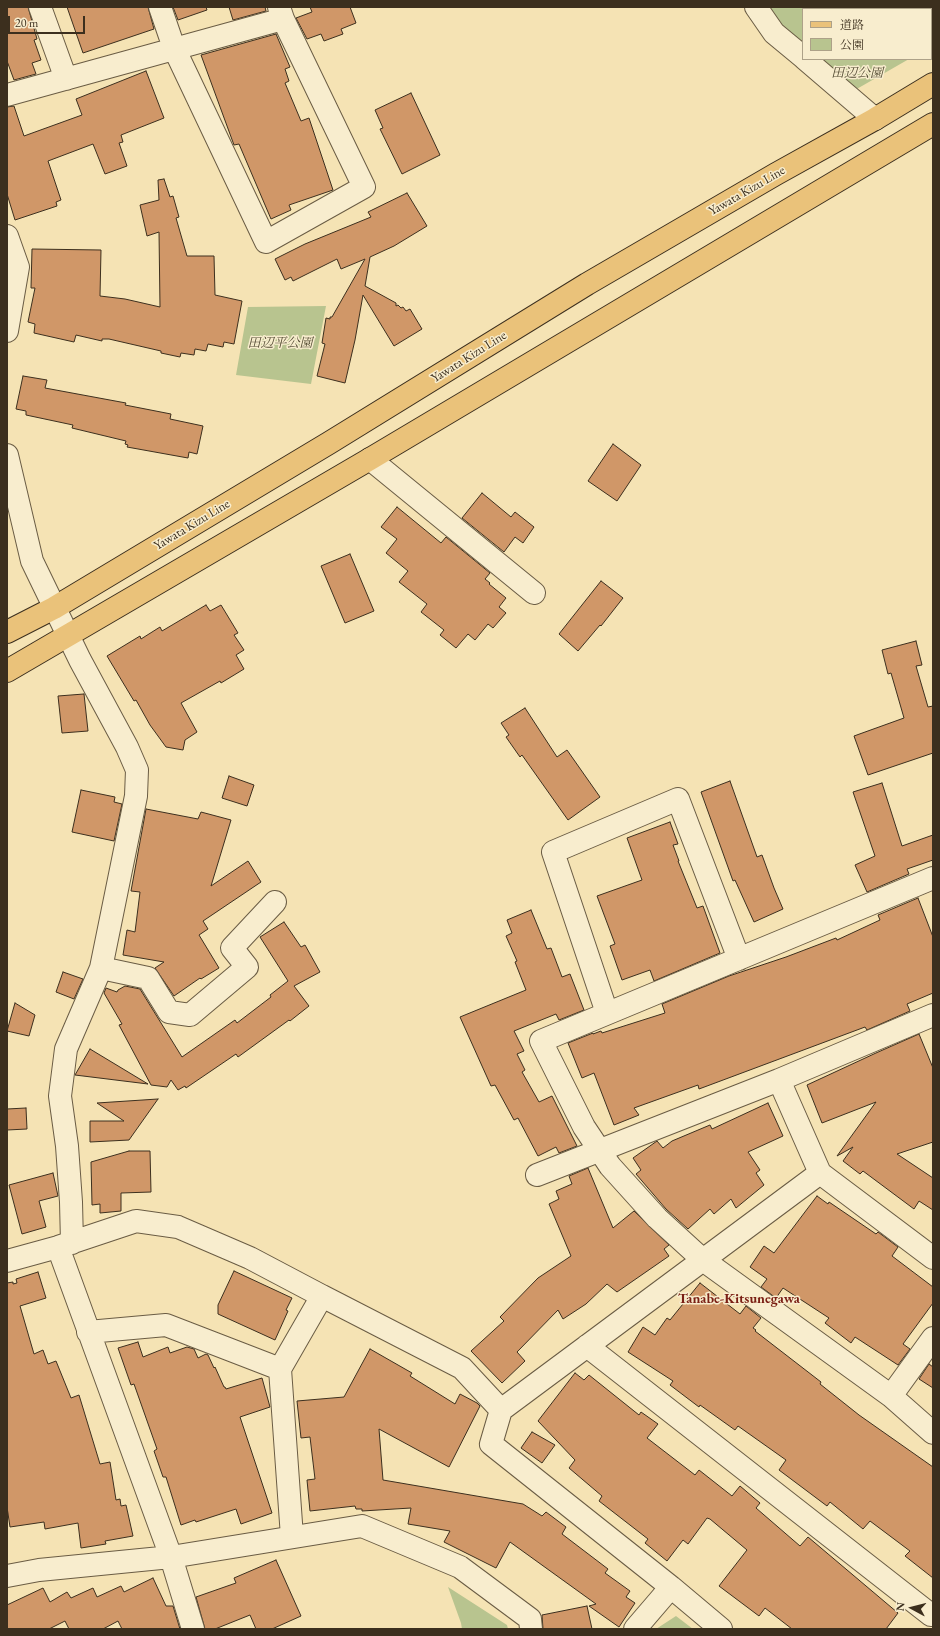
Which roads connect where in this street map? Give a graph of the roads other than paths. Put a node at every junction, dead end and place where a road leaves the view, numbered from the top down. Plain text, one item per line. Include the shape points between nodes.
1 (40, 7) edge
2 (160, 7) edge
3 (756, 7) edge
4 (281, 13) edge
5 (174, 48) junction
6 (802, 56) edge
7 (806, 60) edge
8 (66, 79) junction
9 (933, 84) edge
10 (7, 95) edge
11 (875, 119) junction
12 (933, 124) edge
13 (7, 236) edge
14 (7, 331) edge
15 (7, 455) edge
16 (370, 459) junction
17 (534, 593) dead end
18 (54, 608) junction
19 (7, 632) edge
20 (68, 636) junction
21 (7, 670) edge
22 (933, 879) edge
23 (275, 902) dead end
24 (739, 958) junction
25 (101, 968) junction
26 (607, 1013) junction
27 (933, 1015) edge
28 (779, 1080) junction
29 (600, 1150) junction
30 (820, 1173) junction
31 (537, 1175) dead end
32 (65, 1245) junction
33 (933, 1258) edge
34 (703, 1260) junction
35 (7, 1261) edge
36 (322, 1296) junction
37 (88, 1332) junction
38 (933, 1338) edge
39 (587, 1346) junction
40 (280, 1369) junction
41 (891, 1396) junction
42 (501, 1410) junction
43 (933, 1433) edge
44 (292, 1537) junction
45 (171, 1557) junction
46 (7, 1576) edge
47 (672, 1587) junction
48 (928, 1619) edge
49 (193, 1629) edge
50 (531, 1629) edge
51 (635, 1629) edge
52 (721, 1629) edge

1 - 8 street
2 - 5 street
3 - 6 street via 774,32
4 - 5 street
4 - 5 street via 364,187 266,242
5 - 8 street
7 - 11 street
8 - 10 street
9 - 11 main road, Yawata Kizu Line
11 - 18 main road, Yawata Kizu Line via 587,284
12 - 16 main road
13 - 14 street via 18,267
15 - 18 street via 32,562
16 - 17 street
16 - 20 main road
18 - 19 main road, Yawata Kizu Line
18 - 20 street
20 - 21 main road
20 - 25 street via 137,770 136,796
22 - 24 street
23 - 25 street via 232,948 247,967 190,1015 169,1012 148,978
24 - 26 street
24 - 26 street via 678,799 552,852
25 - 32 street via 66,1049 60,1096 68,1146 70,1188
26 - 29 street via 541,1041 584,1126
27 - 28 street
28 - 29 street
28 - 30 street
29 - 31 street
29 - 34 street via 610,1166 657,1218
30 - 33 street
30 - 34 street
32 - 35 street
32 - 36 street via 136,1221 178,1227 250,1258
32 - 37 street
34 - 39 street
34 - 41 street
36 - 40 street
36 - 42 street via 462,1368
37 - 40 street via 166,1325
37 - 45 street
38 - 41 street
39 - 42 street
39 - 48 street
40 - 44 street
41 - 43 street
42 - 47 street via 491,1444
44 - 45 street
44 - 50 street via 362,1526 460,1567 530,1619
45 - 46 street via 40,1570
45 - 49 street
47 - 51 street
47 - 52 street

